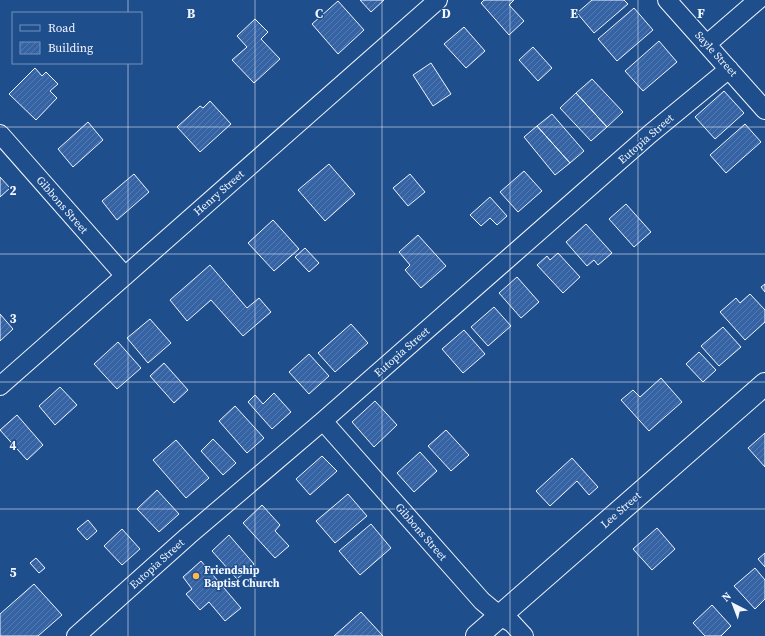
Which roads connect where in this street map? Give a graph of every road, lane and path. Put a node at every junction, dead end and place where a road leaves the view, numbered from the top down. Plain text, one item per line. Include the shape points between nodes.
1 (438, 0) edge
2 (667, 0) edge
3 (758, 0) edge
4 (707, 44) junction
5 (729, 69) junction
6 (765, 110) edge
7 (0, 134) edge
8 (125, 276) junction
9 (765, 384) edge
10 (0, 386) edge
11 (323, 422) junction
12 (500, 616) junction
13 (76, 636) edge
14 (477, 636) edge
15 (524, 636) edge

1 - 8 street, Henry Street
2 - 4 street, Sayle Street
3 - 4 street
4 - 5 street, Sayle Street
5 - 6 street, Sayle Street
5 - 11 street, Eutopia Street via 650,134
7 - 8 street, Gibbons Street
8 - 10 street, Henry Street
9 - 12 main road, Lee Street
11 - 12 street, Gibbons Street via 482,601
11 - 13 street, Eutopia Street via 188,536
12 - 14 main road, Lee Street
12 - 15 street, Gibbons Street via 512,623

